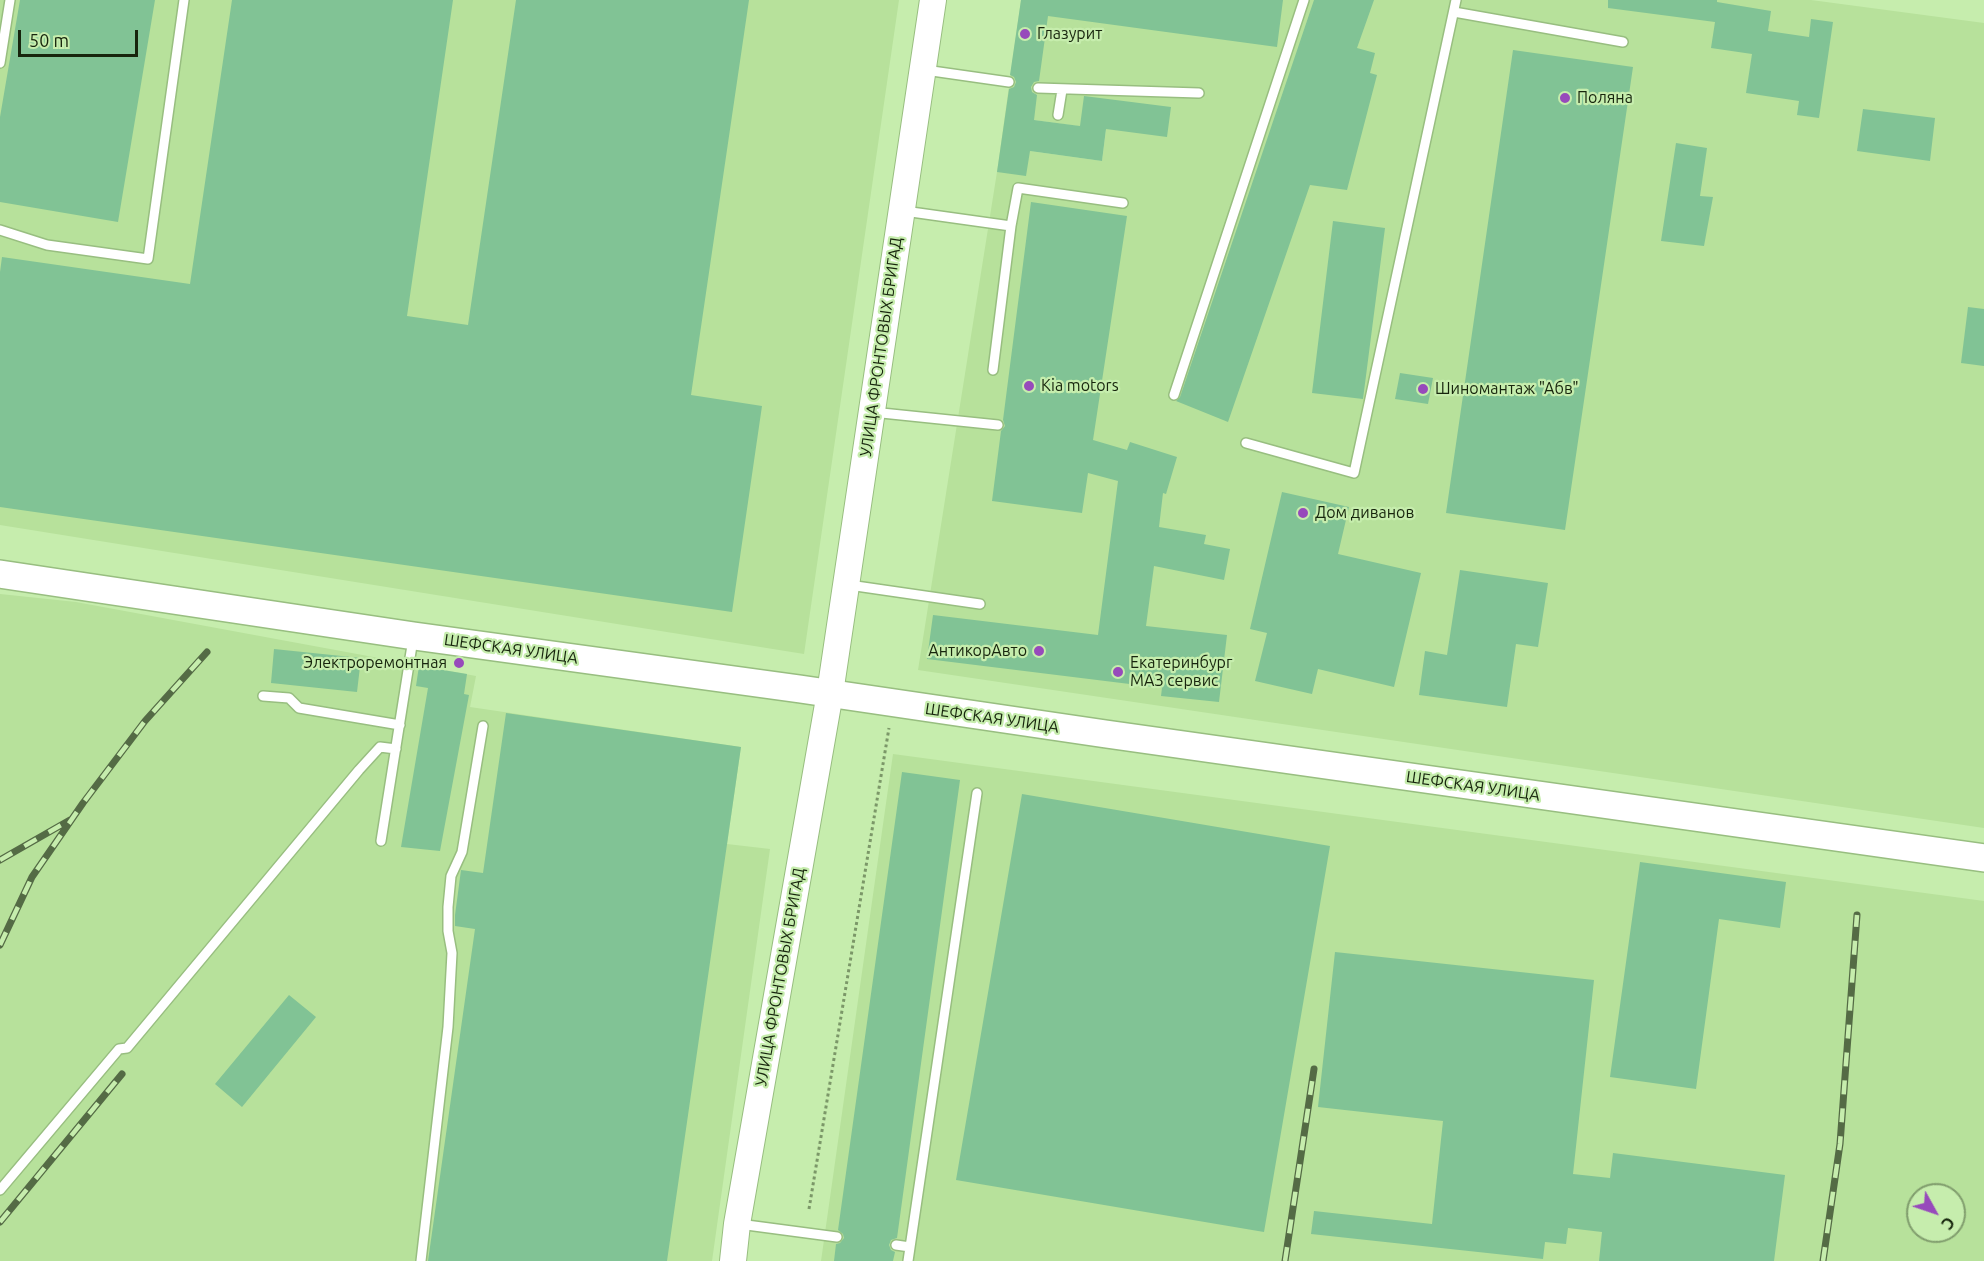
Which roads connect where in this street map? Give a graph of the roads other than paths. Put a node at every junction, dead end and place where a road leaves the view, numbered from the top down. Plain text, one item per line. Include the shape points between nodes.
1 (10, 0) edge
2 (184, 0) edge
3 (933, 0) edge
4 (1304, 0) edge
5 (1456, 0) edge
6 (1454, 12) junction
7 (1623, 42) dead end
8 (0, 63) edge
9 (923, 70) junction
10 (1010, 82) dead end
11 (1038, 88) dead end
12 (1062, 90) junction
13 (1198, 93) dead end
14 (1058, 115) dead end
15 (1123, 203) dead end
16 (901, 211) junction
17 (1011, 226) junction
18 (0, 230) edge
19 (993, 370) dead end
20 (1174, 395) dead end
21 (872, 412) junction
22 (998, 425) dead end
23 (1246, 443) dead end
24 (0, 574) edge
25 (846, 585) junction
26 (980, 604) dead end
27 (414, 636) junction
28 (830, 693) junction
29 (264, 696) dead end
30 (400, 725) junction
31 (483, 726) dead end
32 (396, 749) junction
33 (977, 793) dead end
34 (381, 841) dead end
35 (1984, 858) edge
36 (0, 1190) edge
37 (737, 1224) junction
38 (837, 1237) dead end
39 (896, 1245) dead end
40 (910, 1247) junction
41 (421, 1261) edge
42 (732, 1261) edge
43 (908, 1261) edge

1 - 8 lane
2 - 18 lane via 148,259 47,245
3 - 9 main road, УЛИЦА ФРОНТОВЫХ БРИГАД
4 - 20 lane
5 - 6 lane
6 - 7 lane
6 - 23 lane via 1354,473
9 - 10 lane
9 - 16 main road, УЛИЦА ФРОНТОВЫХ БРИГАД
11 - 12 lane
12 - 13 lane
12 - 14 lane
15 - 17 lane via 1018,188
16 - 17 lane
16 - 21 main road, УЛИЦА ФРОНТОВЫХ БРИГАД
17 - 19 lane
21 - 22 lane
21 - 25 main road, УЛИЦА ФРОНТОВЫХ БРИГАД
24 - 27 main road, ШЕФСКАЯ УЛИЦА
25 - 26 lane
25 - 28 main road, УЛИЦА ФРОНТОВЫХ БРИГАД
27 - 28 main road, ШЕФСКАЯ УЛИЦА
27 - 30 lane
28 - 35 main road, ШЕФСКАЯ УЛИЦА
28 - 37 main road, УЛИЦА ФРОНТОВЫХ БРИГАД
29 - 30 lane via 290,699 299,708
30 - 32 lane
31 - 41 lane via 462,852 451,876 448,1027
32 - 34 lane
32 - 36 lane via 380,747 359,770 127,1048 119,1049
33 - 40 lane
37 - 38 lane
37 - 42 main road, УЛИЦА ФРОНТОВЫХ БРИГАД
39 - 40 lane
40 - 43 lane

